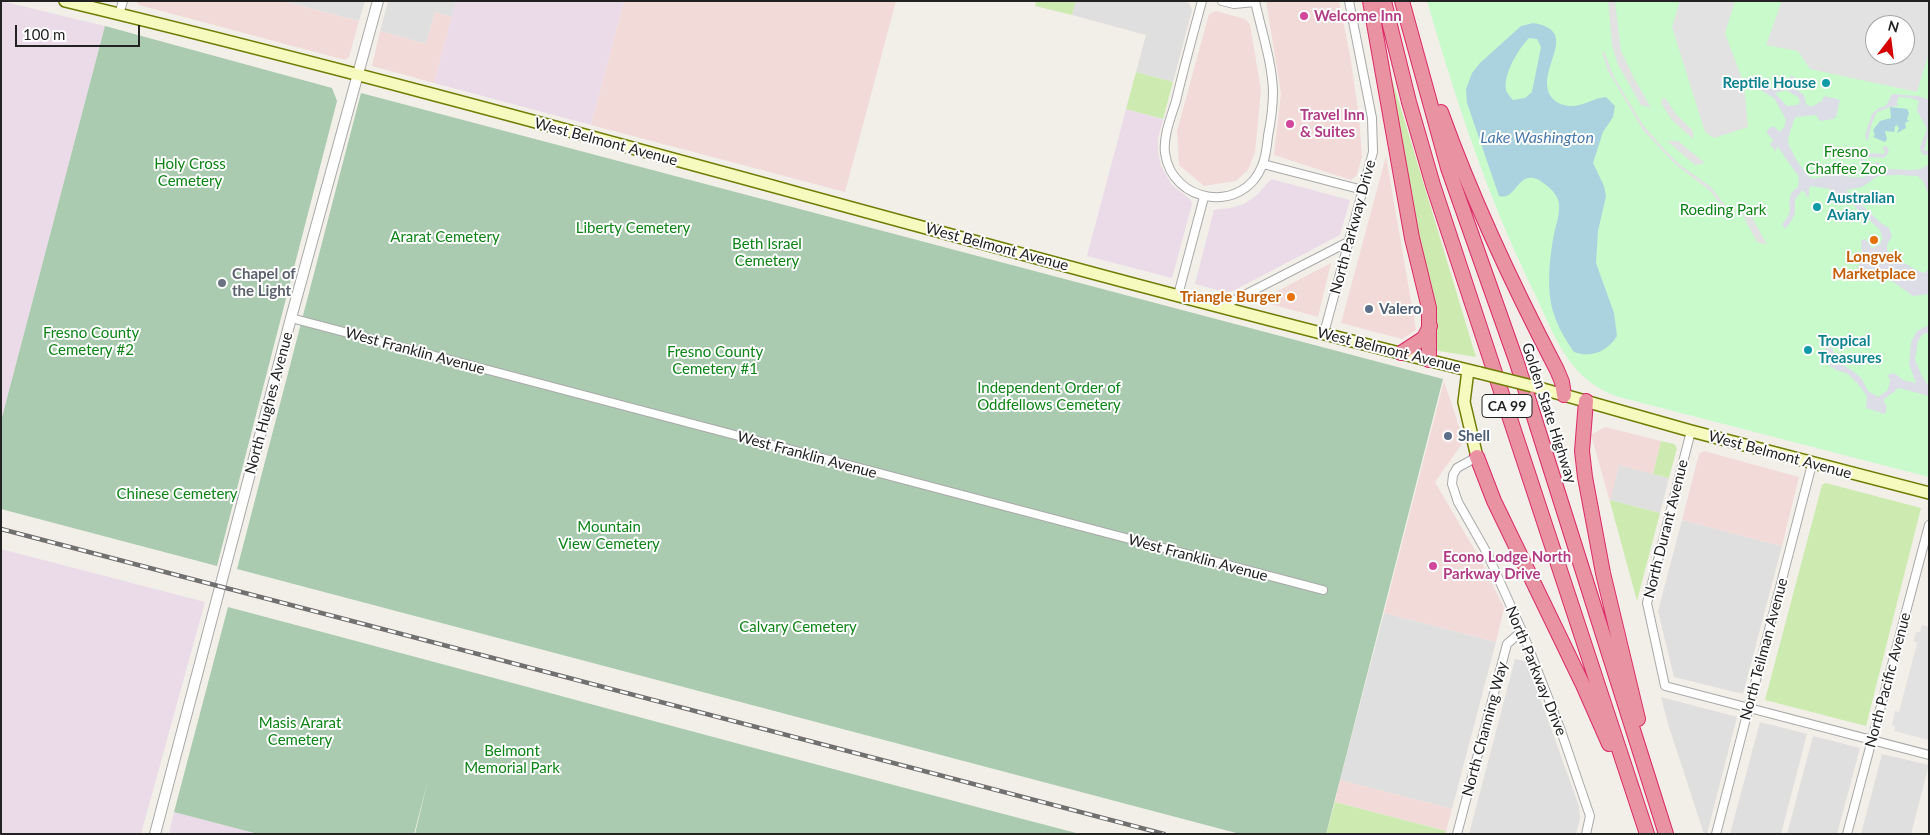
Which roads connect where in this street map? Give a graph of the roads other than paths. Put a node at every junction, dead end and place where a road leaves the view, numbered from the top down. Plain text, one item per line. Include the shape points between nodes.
1 (65, 1) edge
2 (123, 1) edge
3 (378, 1) edge
4 (1202, 1) edge
5 (1222, 1) edge
6 (1255, 1) edge
7 (1349, 1) edge
8 (1370, 1) edge
9 (1384, 1) edge
10 (1402, 1) edge
11 (119, 14) junction
12 (1417, 58) junction
13 (356, 75) junction
14 (1263, 164) junction
15 (1363, 190) junction
16 (1204, 197) junction
17 (1348, 242) junction
18 (1178, 295) junction
19 (1221, 307) junction
20 (291, 318) junction
21 (1430, 325) junction
22 (1324, 333) junction
23 (1401, 353) junction
24 (1429, 360) junction
25 (1468, 370) junction
26 (1564, 395) junction
27 (1586, 401) junction
28 (1691, 431) junction
29 (1477, 457) junction
30 (1812, 464) junction
31 (1929, 493) edge
32 (1929, 525) edge
33 (1323, 590) dead end
34 (1522, 632) junction
35 (1749, 708) junction
36 (1872, 740) junction
37 (1929, 755) edge
38 (1638, 809) junction
39 (1665, 830) edge
40 (155, 834) edge
41 (1457, 834) edge
42 (1586, 834) edge
43 (1647, 834) edge
44 (1716, 834) edge
45 (1847, 834) edge

1 - 11 main road, West Belmont Avenue
2 - 11 street
3 - 13 street, North Hughes Avenue
4 - 16 street via 1165,146 1167,160 1176,179
5 - 6 street via 1234,4
6 - 14 street via 1273,89
7 - 15 street, North Parkway Drive via 1372,118 1373,152
8 - 21 highway
9 - 38 highway, CA 99 via 1433,185
10 - 12 highway, Golden State Highway / CA 99
11 - 13 main road, West Belmont Avenue
12 - 26 highway via 1500,258 1557,370
12 - 39 highway, Golden State Highway / CA 99 via 1448,168 1517,363
13 - 18 main road, West Belmont Avenue
13 - 20 street, North Hughes Avenue
14 - 15 street
14 - 16 street via 1257,176 1242,189 1222,197
15 - 17 street, North Parkway Drive
16 - 18 street
17 - 19 street
17 - 22 street, North Parkway Drive
18 - 19 main road, West Belmont Avenue
19 - 22 main road, West Belmont Avenue
20 - 33 street, West Franklin Avenue
20 - 40 street, North Hughes Avenue
21 - 23 highway via 1424,338
21 - 24 highway
22 - 23 main road, West Belmont Avenue
23 - 24 main road, West Belmont Avenue
24 - 25 main road, West Belmont Avenue
25 - 26 main road, West Belmont Avenue, bridge
25 - 29 main road via 1464,402
26 - 27 main road, West Belmont Avenue
27 - 28 main road, West Belmont Avenue
27 - 39 highway via 1582,427 1585,477 1603,572
28 - 30 main road, West Belmont Avenue
28 - 35 street, North Durant Avenue via 1647,603 1665,686
29 - 34 street, North Parkway Drive via 1454,471 1452,484
29 - 38 highway via 1494,501 1583,685
30 - 31 main road, West Belmont Avenue
30 - 35 street, North Teilman Avenue
32 - 36 street, North Pacific Avenue
34 - 41 street, North Channing Way via 1507,644
34 - 42 street, North Parkway Drive via 1590,816
35 - 36 street
35 - 44 street, North Teilman Avenue
36 - 37 street
36 - 45 street, North Pacific Avenue
38 - 43 highway, CA 99

